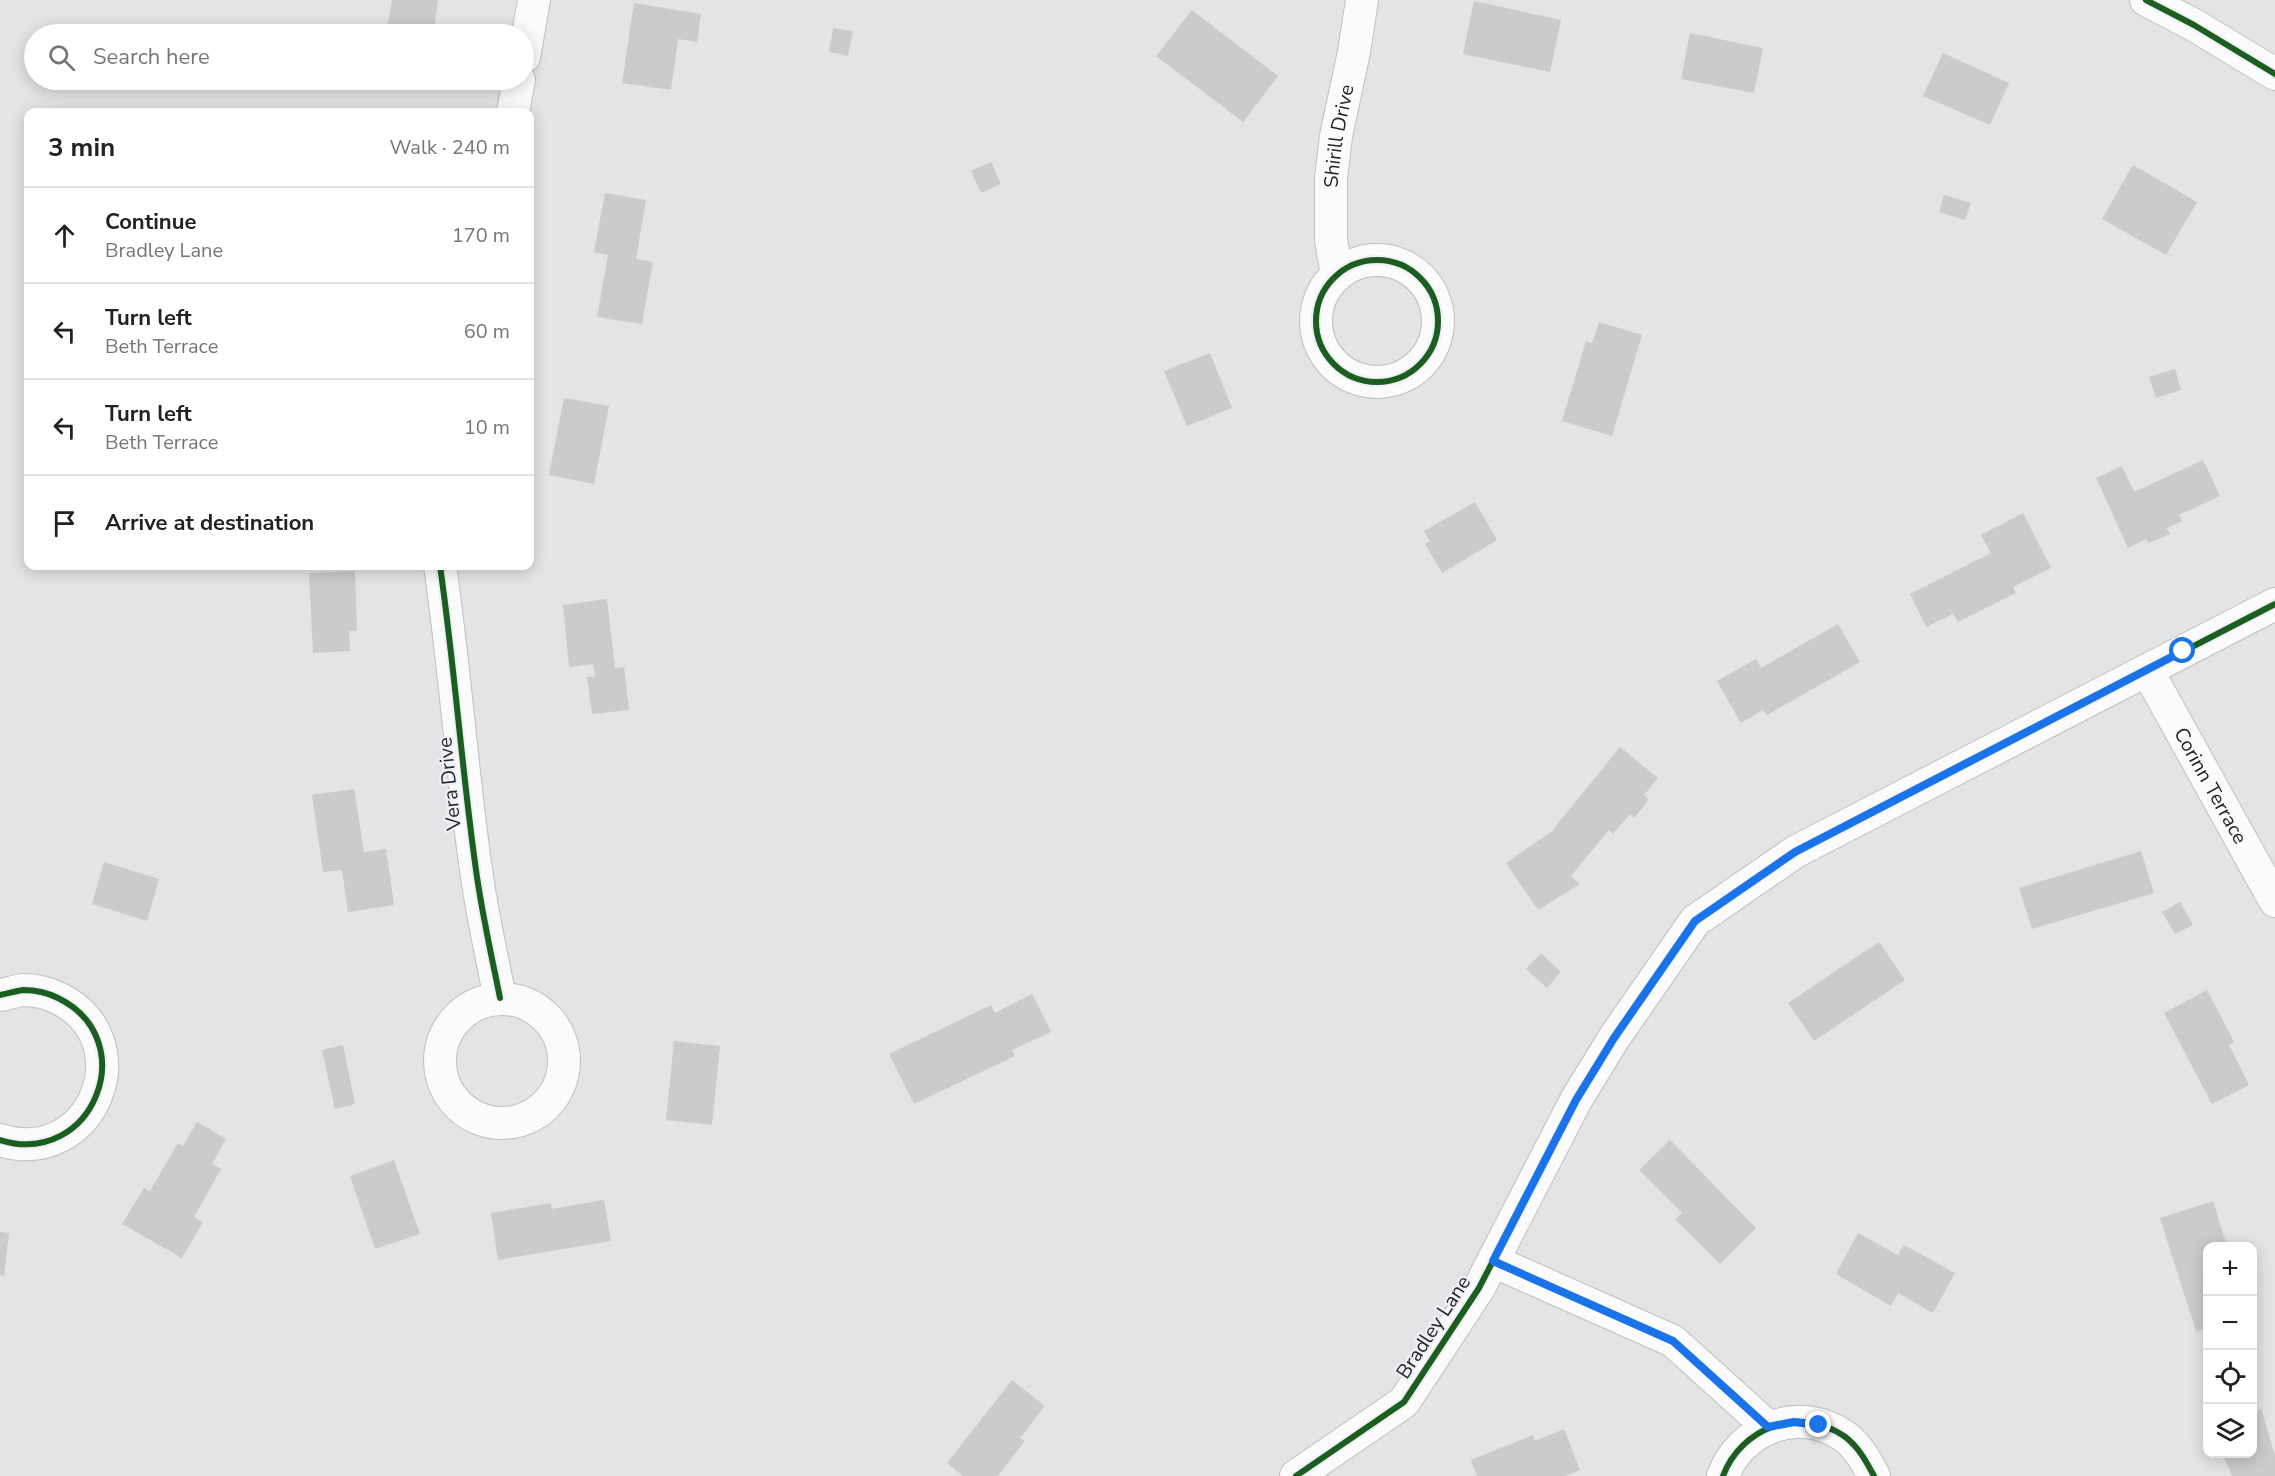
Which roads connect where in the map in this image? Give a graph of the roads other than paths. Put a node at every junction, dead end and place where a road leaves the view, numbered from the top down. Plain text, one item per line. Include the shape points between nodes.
1 (534, 0) edge
2 (1362, 0) edge
3 (2146, 0) edge
4 (530, 24) edge
5 (2275, 74) edge
6 (517, 90) edge
7 (514, 108) edge
8 (1337, 275) dead end
9 (441, 570) edge
10 (2275, 604) edge
11 (2147, 670) junction
12 (2275, 901) edge
13 (0, 995) edge
14 (500, 998) dead end
15 (0, 1140) edge
16 (1493, 1261) junction
17 (1768, 1427) junction
18 (1296, 1476) edge
19 (1723, 1476) edge
20 (1874, 1476) edge

1 - 4 street
2 - 8 street, Shirill Drive via 1331,178 1331,240
3 - 5 street
6 - 7 street
9 - 14 street, Vera Drive via 475,865
10 - 11 street, Bradley Lane
11 - 12 street, Corinn Terrace
11 - 16 street, Bradley Lane via 1795,852 1695,921 1576,1100
13 - 15 street via 23,990 48,994 71,1005 88,1023 99,1046 103,1071 98,1096 85,1118 65,1135 41,1144 15,1145
16 - 17 street via 1673,1341
16 - 18 street, Bradley Lane via 1404,1402
17 - 19 street via 1745,1442 1728,1462
17 - 20 street via 1794,1422 1819,1425 1844,1436 1862,1454

